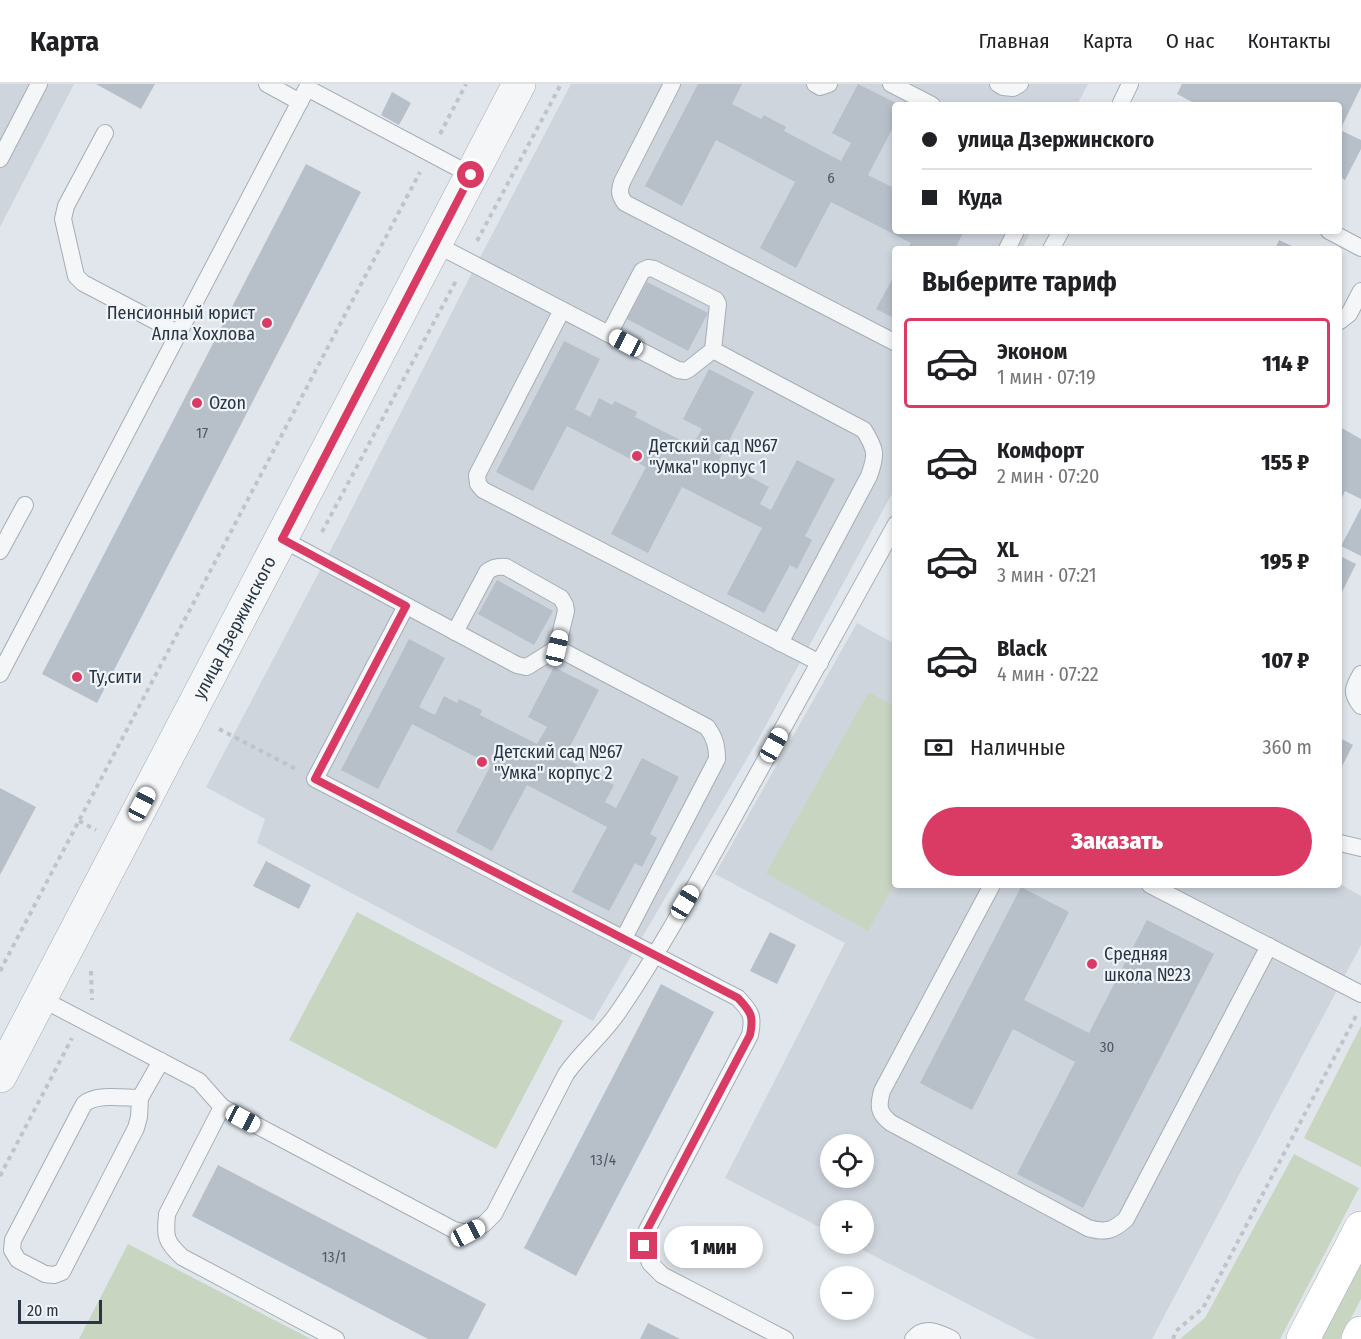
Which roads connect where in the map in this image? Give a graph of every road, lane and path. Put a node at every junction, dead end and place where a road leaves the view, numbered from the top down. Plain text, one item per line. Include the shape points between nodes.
1 (39, 84) edge
2 (267, 84) edge
3 (466, 84) edge
4 (519, 84) edge
5 (561, 84) edge
6 (672, 84) edge
7 (814, 84) edge
8 (829, 84) edge
9 (891, 84) edge
10 (998, 84) edge
11 (1020, 84) edge
12 (1131, 84) edge
13 (305, 91) edge
14 (926, 102) edge
15 (1122, 102) edge
16 (6, 131) edge
17 (105, 133) dead end
18 (430, 153) junction
19 (0, 159) edge
20 (471, 175) junction
21 (1335, 234) edge
22 (435, 244) junction
23 (1361, 248) edge
24 (467, 261) junction
25 (1361, 291) edge
26 (562, 310) junction
27 (1342, 319) edge
28 (178, 333) junction
29 (609, 334) junction
30 (892, 341) edge
31 (712, 350) junction
32 (25, 505) dead end
33 (892, 531) edge
34 (282, 539) junction
35 (0, 551) edge
36 (310, 554) junction
37 (406, 606) junction
38 (455, 632) junction
39 (780, 643) junction
40 (557, 648) junction
41 (820, 663) junction
42 (0, 674) edge
43 (1361, 674) edge
44 (1361, 706) edge
45 (213, 738) dead end
46 (315, 779) junction
47 (1342, 843) edge
48 (1361, 848) edge
49 (990, 888) edge
50 (1156, 888) edge
51 (624, 938) junction
52 (1269, 946) junction
53 (655, 954) junction
54 (0, 971) edge
55 (1361, 994) edge
56 (40, 998) junction
57 (1361, 1007) edge
58 (160, 1061) junction
59 (0, 1076) edge
60 (140, 1098) junction
61 (222, 1107) junction
62 (1361, 1228) edge
63 (1361, 1333) edge
64 (336, 1339) edge
65 (785, 1339) edge
66 (913, 1339) edge
67 (952, 1339) edge
68 (1173, 1339) edge
69 (1303, 1339) edge
70 (1358, 1339) edge

1 - 16 lane
2 - 13 lane
3 - 18 path
4 - 20 street, улица Дзержинского
5 - 24 path
6 - 30 lane via 622,182 619,191 625,202
7 - 8 lane
9 - 14 lane
10 - 11 lane via 1013,88
12 - 15 lane
13 - 18 lane
13 - 28 lane
16 - 19 lane
17 - 28 lane via 66,206 63,219 76,276
18 - 20 lane
18 - 54 path
20 - 22 street, улица Дзержинского
21 - 23 lane
22 - 24 lane
22 - 34 street, улица Дзержинского
24 - 26 lane
24 - 36 path
25 - 27 lane
26 - 29 lane
26 - 39 lane via 477,475 478,484
28 - 42 lane
29 - 31 lane via 678,370 689,369
29 - 31 lane via 642,271 648,268 716,300 719,308
31 - 39 lane via 864,430 874,446 875,460 869,476
32 - 35 lane
33 - 41 lane
34 - 36 lane
34 - 56 street, улица Дзержинского
36 - 37 lane
37 - 38 lane
37 - 46 lane
38 - 40 lane via 526,667
38 - 40 lane via 487,572 500,566 561,598 566,611
39 - 41 lane
40 - 51 lane via 707,727 717,747 717,759
41 - 53 lane
43 - 44 lane via 1353,688
45 - 46 path via 219,729
46 - 51 lane
47 - 48 lane
49 - 52 lane via 882,1091 880,1110 891,1123 1098,1231 1118,1226 1126,1219
50 - 52 lane
51 - 53 lane
52 - 55 lane
53 - 61 lane via 610,1024 566,1074 494,1214 468,1233 454,1230
53 - 65 lane via 738,998 750,1011 752,1024 750,1035 647,1230 644,1246 650,1263 662,1275
56 - 58 lane
56 - 59 street, улица Дзержинского
57 - 68 path via 1203,1308 1176,1331
58 - 60 lane
58 - 61 lane via 198,1082
60 - 60 lane via 136,1128 62,1272 45,1274 18,1260 12,1250 13,1240 84,1104 96,1098
61 - 64 lane via 167,1214 165,1230 169,1245 182,1257
62 - 69 main road
63 - 70 main road
66 - 67 lane via 926,1331

